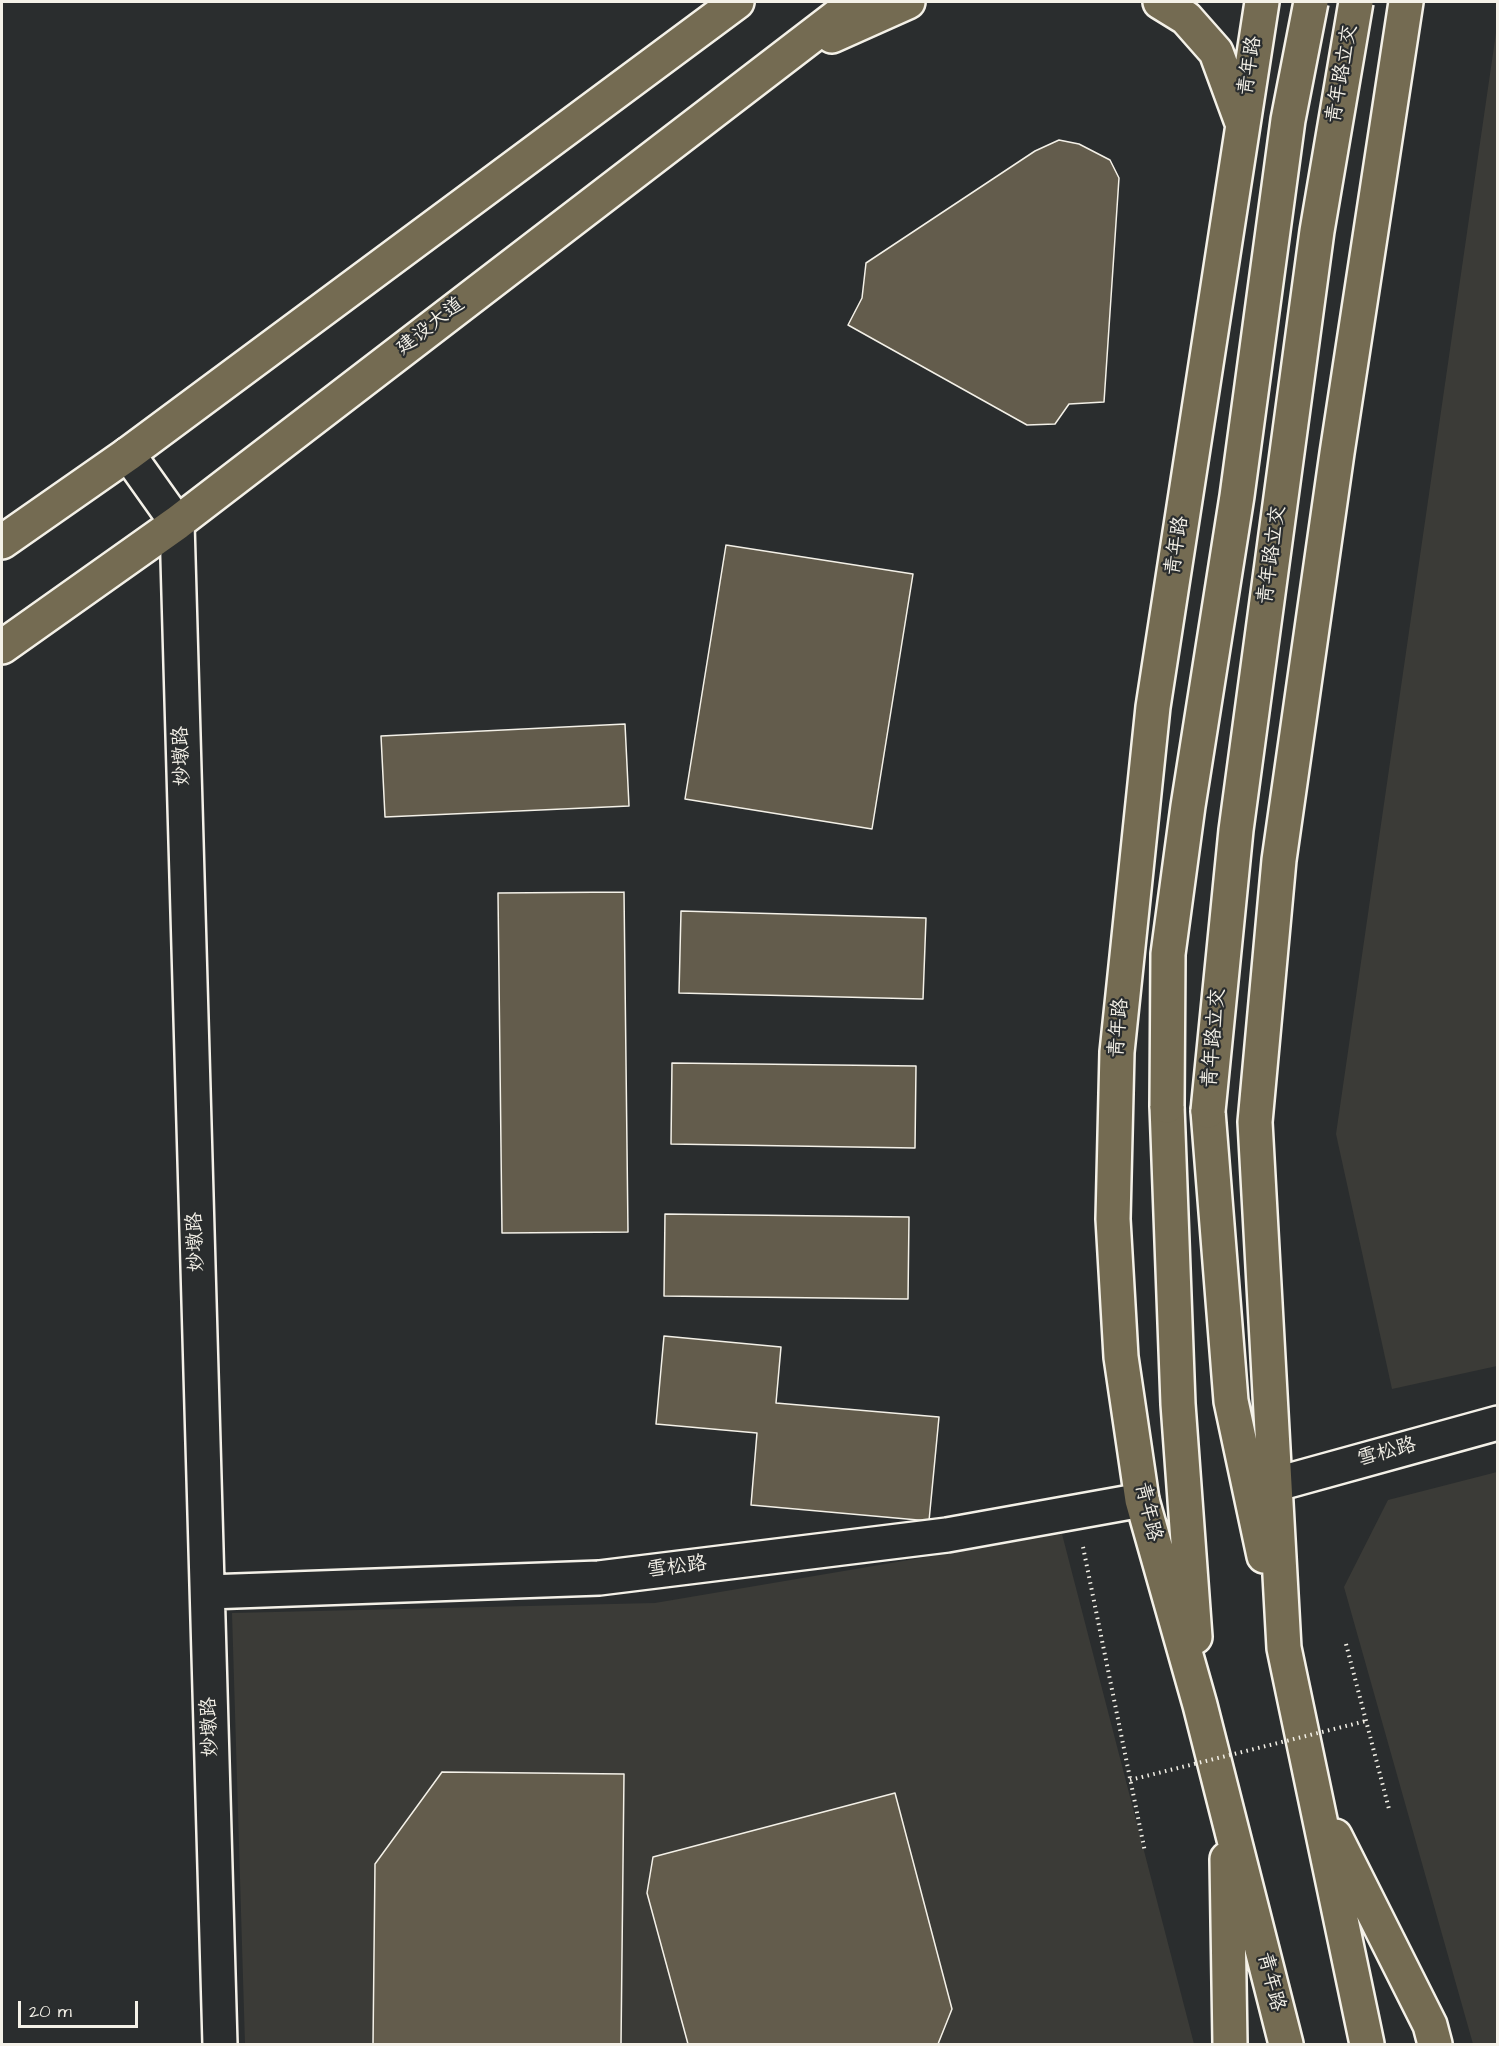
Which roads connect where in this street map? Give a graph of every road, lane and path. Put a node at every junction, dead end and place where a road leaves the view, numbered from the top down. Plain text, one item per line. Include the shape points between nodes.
1 (736, 2) edge
2 (856, 2) edge
3 (908, 2) edge
4 (1160, 2) edge
5 (1262, 2) edge
6 (1311, 2) edge
7 (1356, 2) edge
8 (1406, 2) edge
9 (774, 63) junction
10 (1242, 122) junction
11 (128, 454) junction
12 (177, 523) junction
13 (2, 542) edge
14 (2, 647) edge
15 (1497, 1423) edge
16 (1277, 1484) junction
17 (1142, 1500) junction
18 (1083, 1547) dead end
19 (208, 1592) junction
20 (1346, 1644) dead end
21 (1284, 1648) junction
22 (1200, 1705) junction
23 (1366, 1721) junction
24 (1130, 1780) junction
25 (1315, 1796) junction
26 (1226, 1806) junction
27 (1389, 1809) dead end
28 (1144, 1852) dead end
29 (220, 2044) edge
30 (1230, 2044) edge
31 (1286, 2044) edge
32 (1367, 2044) edge
33 (1435, 2044) edge

1 - 11 main road
2 - 9 main road, 建设大道
3 - 9 main road
4 - 10 main road via 1186,18 1216,52
5 - 10 main road, 青年路
6 - 22 main road, bridge via 1288,120 1237,496 1168,954 1167,1106 1178,1404
7 - 21 main road, 青年路立交, bridge via 1317,231 1238,818 1208,1111 1231,1401
8 - 16 main road via 1336,453 1279,860 1255,1122
9 - 12 main road, 建设大道
10 - 17 main road, 青年路 via 1153,708 1117,1052 1114,1231 1121,1357
11 - 12 street
11 - 13 main road
12 - 14 main road, 建设大道
12 - 19 street, 妙墩路
15 - 16 street, 雪松路
16 - 21 main road
17 - 19 street, 雪松路 via 947,1535 598,1578
17 - 22 main road, 青年路
18 - 24 path
19 - 29 street, 妙墩路
20 - 23 path
21 - 25 main road
22 - 26 main road, 青年路
23 - 24 path, bridge
23 - 27 path
24 - 28 path
25 - 32 main road
25 - 33 main road via 1430,2025
26 - 30 main road
26 - 31 main road, 青年路

